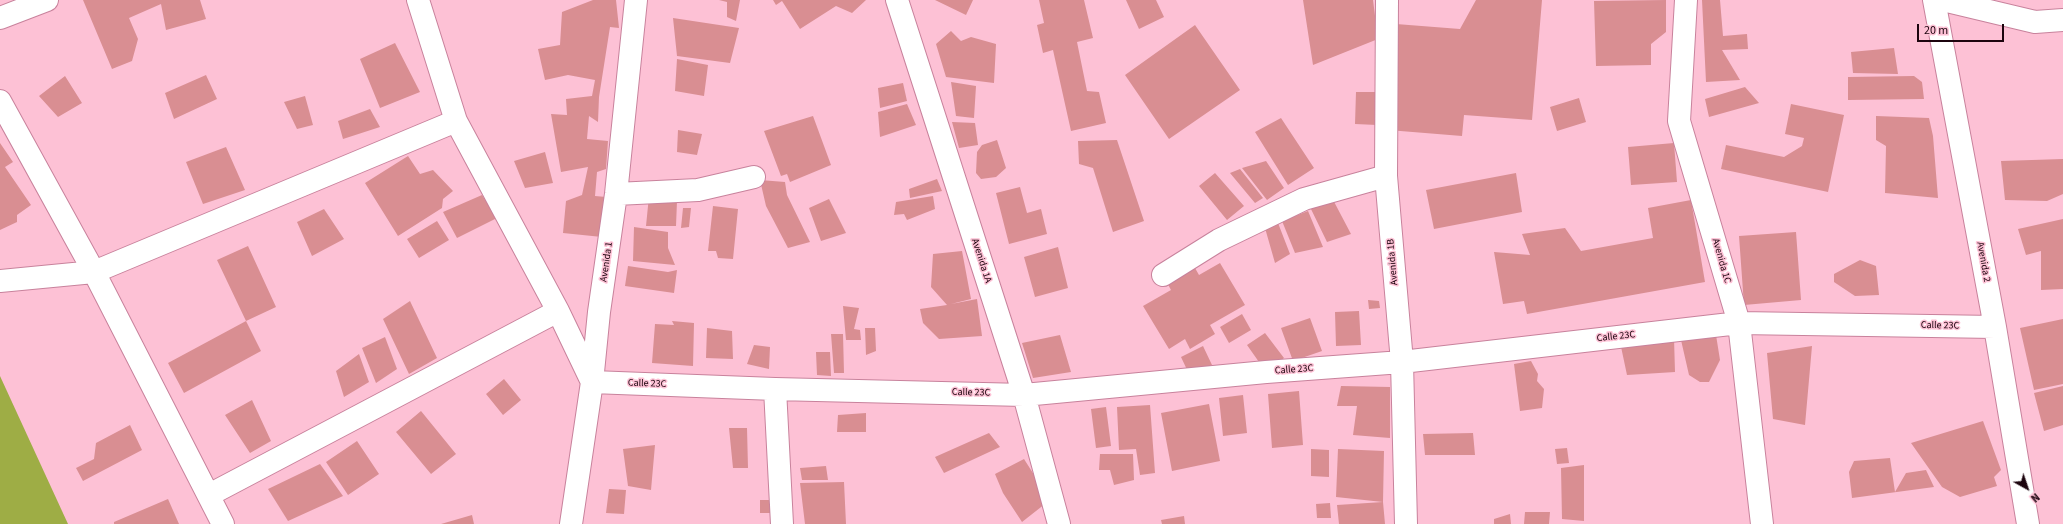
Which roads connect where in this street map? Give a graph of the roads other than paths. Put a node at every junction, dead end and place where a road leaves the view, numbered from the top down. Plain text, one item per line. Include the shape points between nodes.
1 (47, 0) edge
2 (418, 0) edge
3 (636, 0) edge
4 (896, 0) edge
5 (1387, 0) edge
6 (1686, 0) edge
7 (1934, 0) edge
8 (1943, 0) edge
9 (0, 18) edge
10 (2063, 20) edge
11 (0, 101) edge
12 (456, 121) junction
13 (1386, 176) junction
14 (754, 177) dead end
15 (616, 194) junction
16 (94, 272) junction
17 (1163, 275) dead end
18 (0, 281) edge
19 (558, 311) junction
20 (1739, 323) junction
21 (1995, 327) junction
22 (1402, 362) junction
23 (592, 382) junction
24 (775, 389) junction
25 (1024, 394) junction
26 (209, 495) junction
27 (223, 524) edge
28 (571, 524) edge
29 (782, 524) edge
30 (1059, 524) edge
31 (1406, 524) edge
32 (1762, 524) edge
33 (2028, 524) edge

1 - 9 street
2 - 12 street
3 - 15 street, Avenida 1
4 - 25 street, Avenida 1A
5 - 13 street, Avenida 1B
6 - 20 street, Avenida 1C via 1680,121
7 - 21 street, Avenida 2
8 - 10 street via 2035,22
11 - 16 street
12 - 16 street
12 - 19 street
13 - 17 street via 1304,199 1219,240
13 - 22 street, Avenida 1B
14 - 15 street via 698,190
15 - 23 street, Avenida 1
16 - 18 street
16 - 26 street
19 - 23 street
19 - 26 street
20 - 21 street, Calle 23C
20 - 22 street, Calle 23C
20 - 32 street, Avenida 1C
21 - 33 street, Avenida 2
22 - 25 street, Calle 23C
22 - 31 street, Avenida 1B
23 - 24 street, Calle 23C
23 - 28 street, Avenida 1
24 - 25 street, Calle 23C
24 - 29 street
25 - 30 street, Avenida 1A
26 - 27 street

